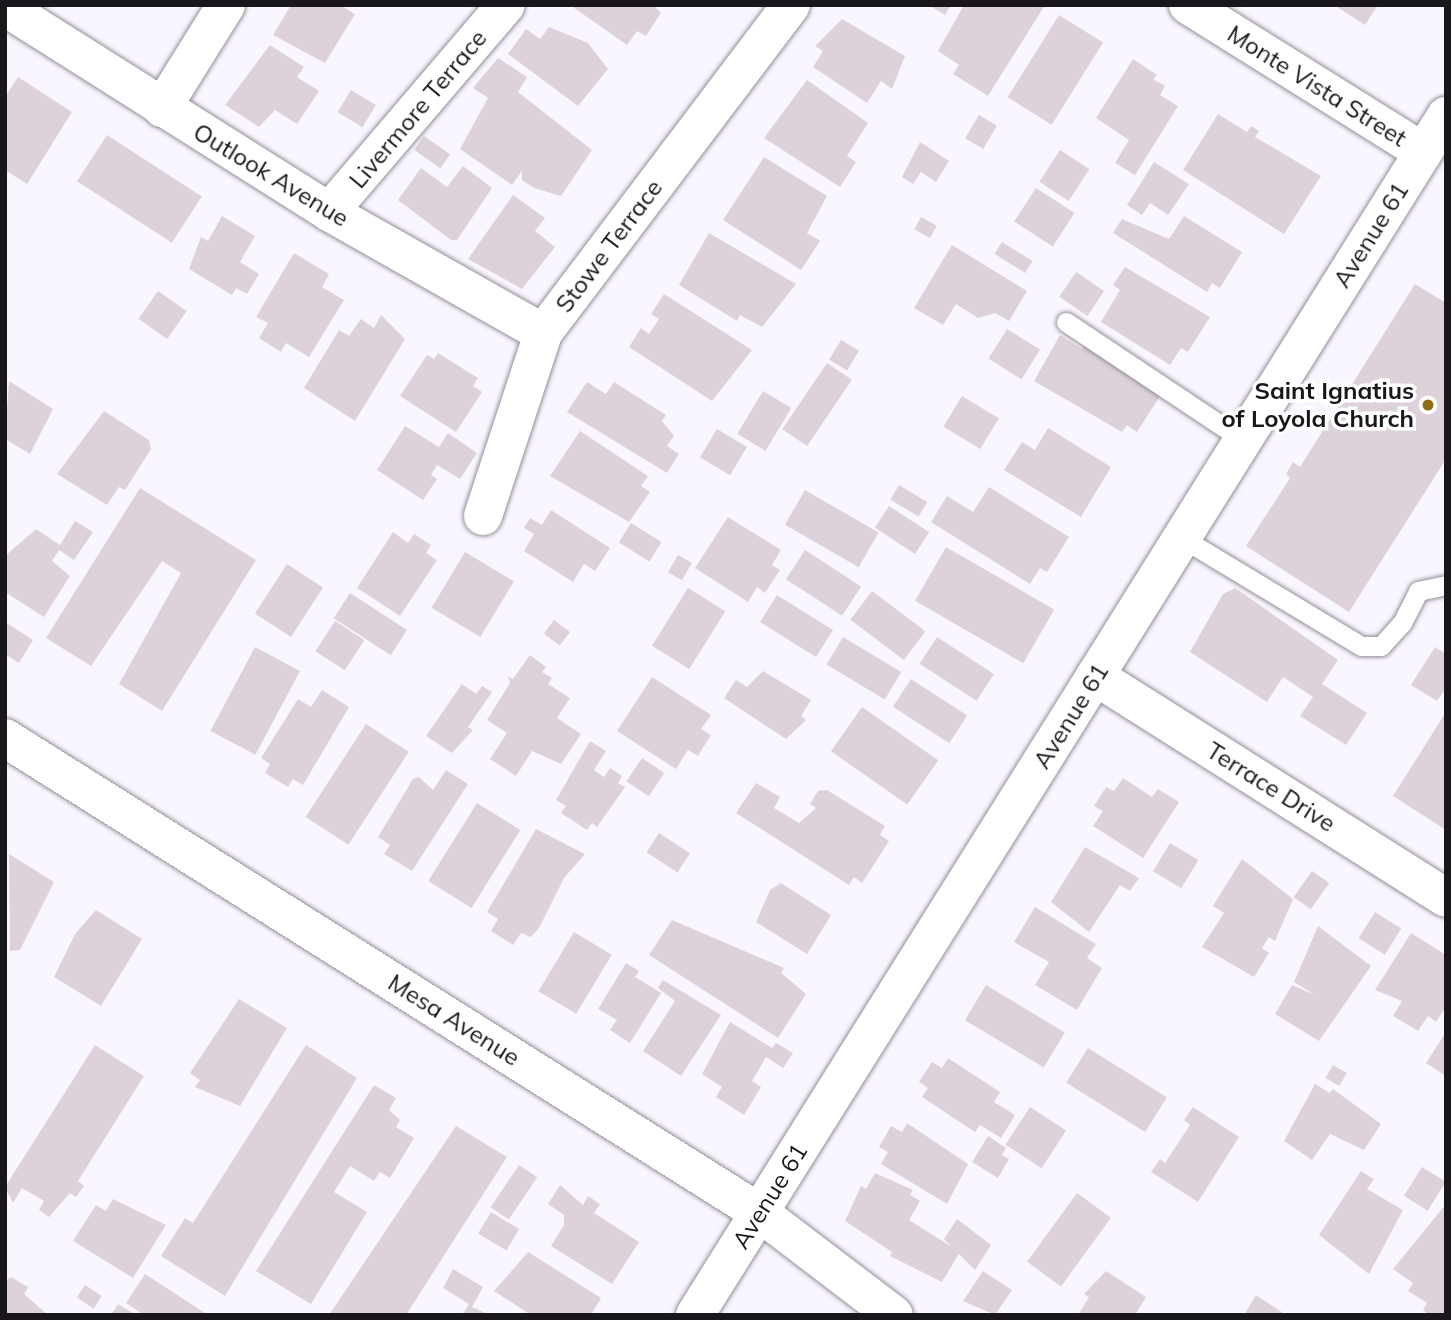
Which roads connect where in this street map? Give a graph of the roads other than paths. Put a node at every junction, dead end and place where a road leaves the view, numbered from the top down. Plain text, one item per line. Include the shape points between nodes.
1 (226, 5) edge
2 (506, 5) edge
3 (791, 5) edge
4 (1188, 5) edge
5 (5, 7) edge
6 (162, 108) junction
7 (1446, 117) edge
8 (1434, 159) edge
9 (329, 212) junction
10 (1066, 322) dead end
11 (543, 333) junction
12 (1243, 440) junction
13 (483, 516) dead end
14 (1182, 538) junction
15 (1446, 585) edge
16 (1095, 676) junction
17 (5, 738) edge
18 (1446, 898) edge
19 (760, 1213) junction
20 (695, 1315) edge
21 (894, 1315) edge

1 - 6 street
2 - 9 street, Livermore Terrace
3 - 11 street, Stowe Terrace
4 - 8 street, Monte Vista Street
5 - 6 street, Outlook Avenue
6 - 9 street, Outlook Avenue
7 - 8 street, Avenue 61
8 - 12 street, Avenue 61
9 - 11 street, Outlook Avenue
10 - 12 lane
11 - 13 street, Stowe Terrace
12 - 14 street, Avenue 61
14 - 15 lane via 1361,646 1381,646 1402,623 1418,592
14 - 16 street, Avenue 61
16 - 18 street, Terrace Drive
16 - 19 street, Avenue 61
17 - 19 street, Mesa Avenue
19 - 20 street, Avenue 61
19 - 21 street, Mesa Avenue

